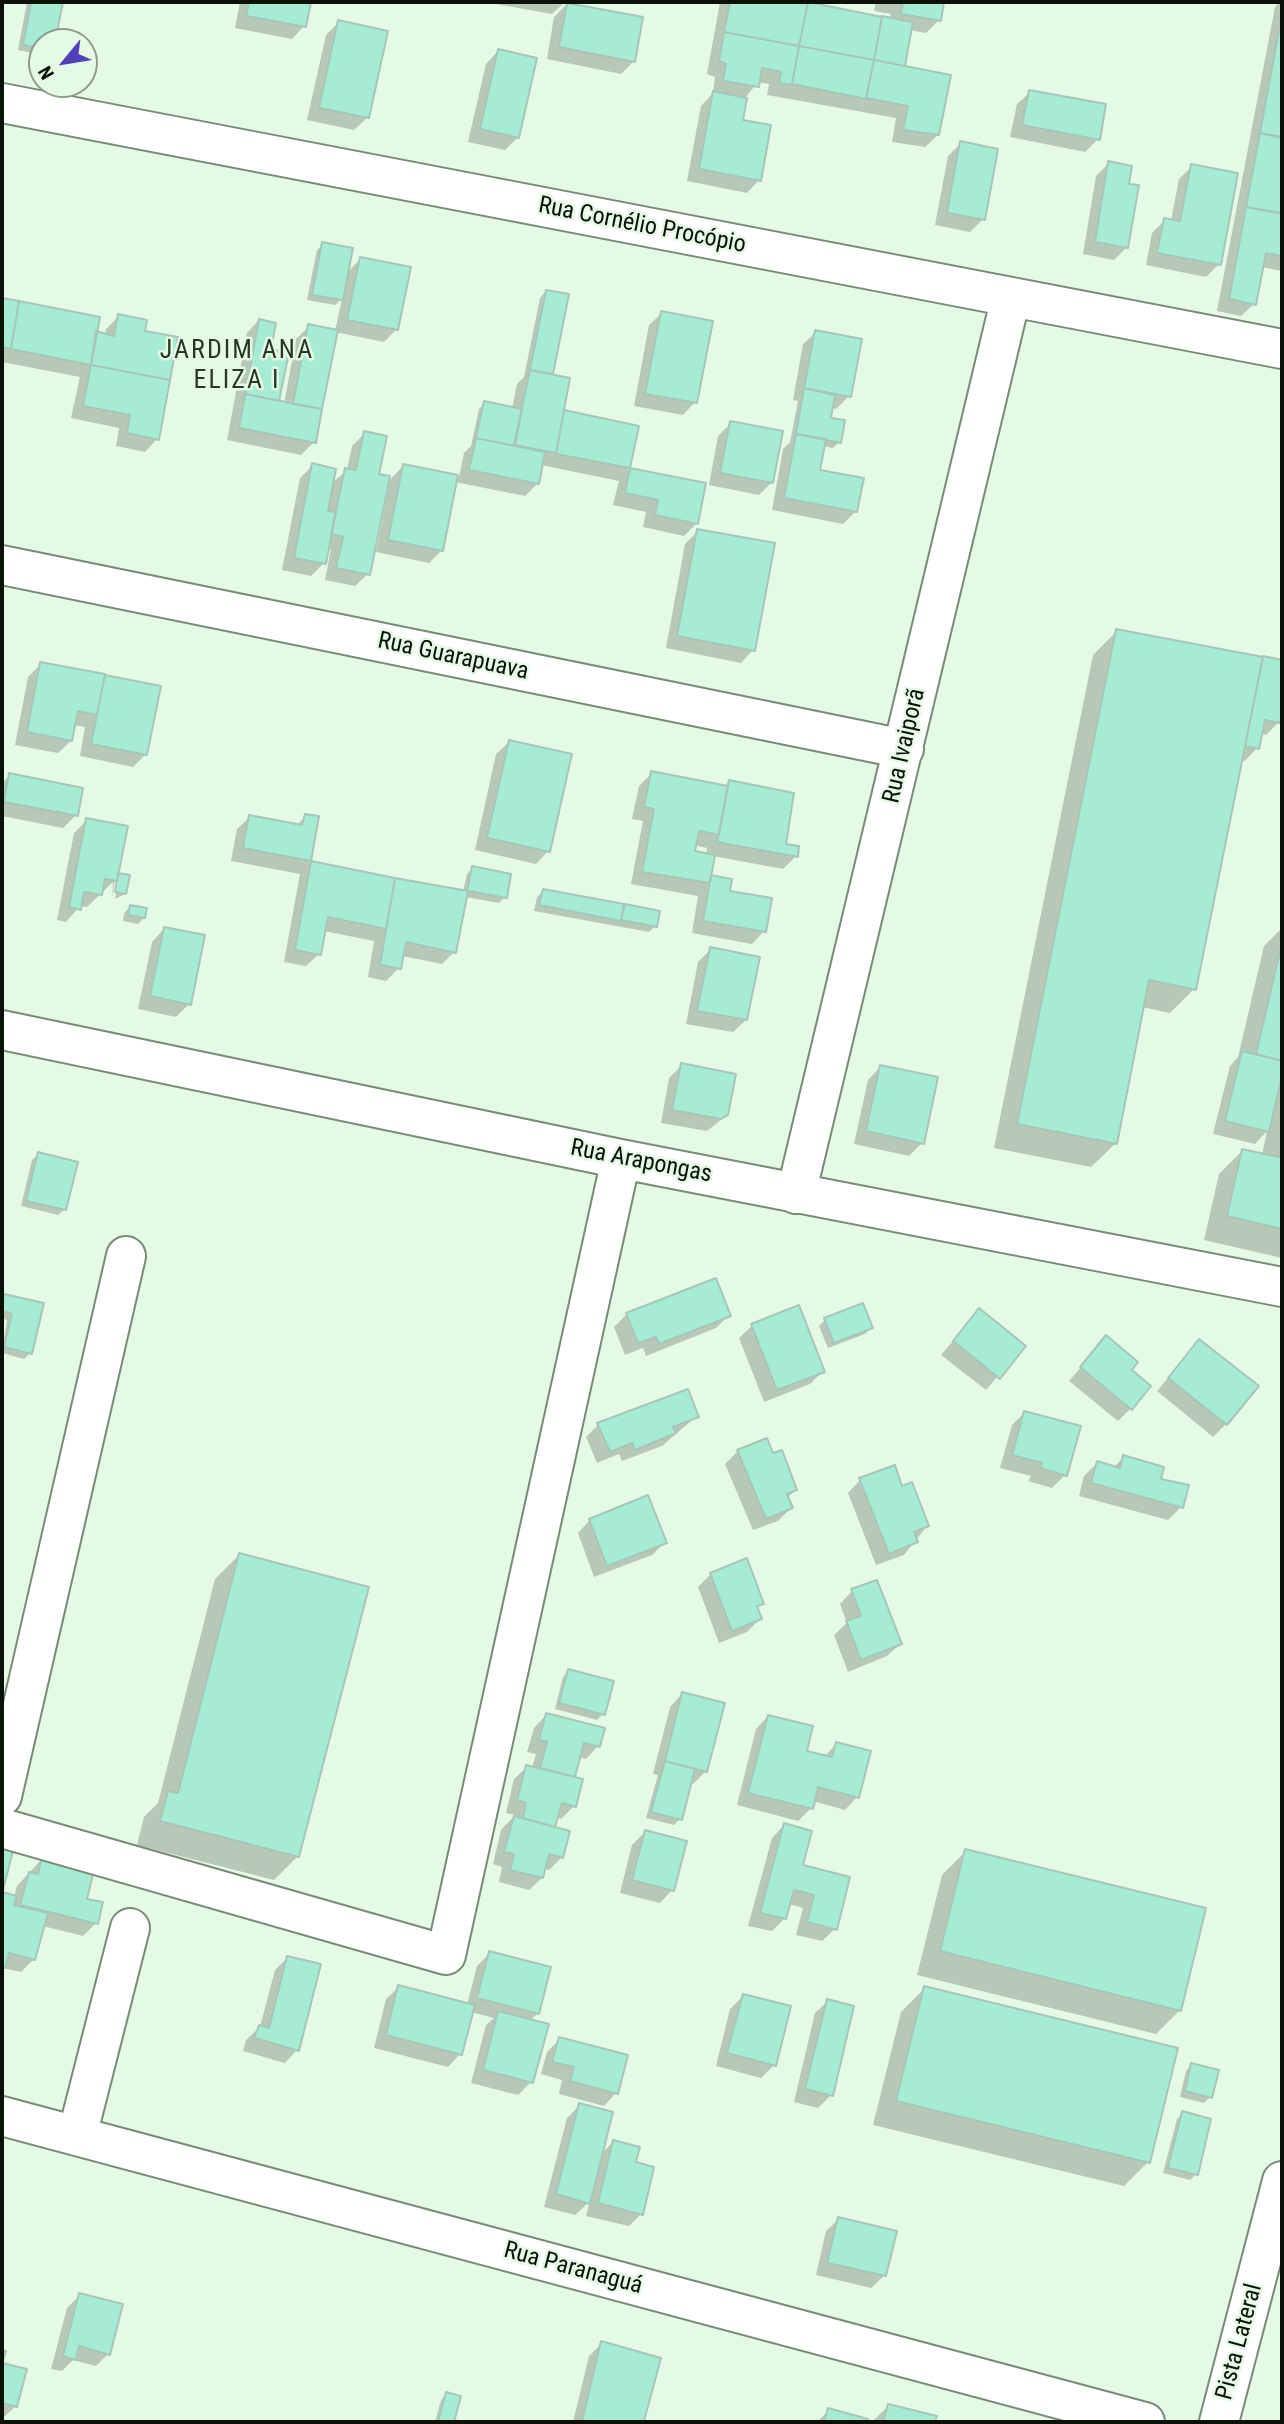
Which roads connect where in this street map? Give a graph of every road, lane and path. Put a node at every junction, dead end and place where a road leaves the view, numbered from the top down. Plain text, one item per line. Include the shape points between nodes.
1 (2, 103) edge
2 (1011, 297) junction
3 (1282, 349) edge
4 (2, 565) edge
5 (904, 749) junction
6 (2, 1030) edge
7 (621, 1159) junction
8 (796, 1194) junction
9 (126, 1256) dead end
10 (1282, 1287) edge
11 (2, 1796) edge
12 (2, 1828) edge
13 (130, 1928) dead end
14 (2, 2116) edge
15 (78, 2136) junction
16 (1282, 2181) edge
17 (1145, 2422) edge
18 (1219, 2422) edge

1 - 2 street, Rua Cornélio Procópio
2 - 3 street, Rua Cornélio Procópio
2 - 5 street, Rua Ivaiporã
4 - 5 street, Rua Guarapuava
5 - 8 street, Rua Ivaiporã
6 - 7 street, Rua Arapongas
7 - 8 street, Rua Arapongas
7 - 12 street via 446,1955
8 - 10 street, Rua Arapongas
9 - 11 street
13 - 15 street
14 - 15 street, Rua Paranaguá
15 - 17 street, Rua Paranaguá
16 - 18 street, Pista Lateral

